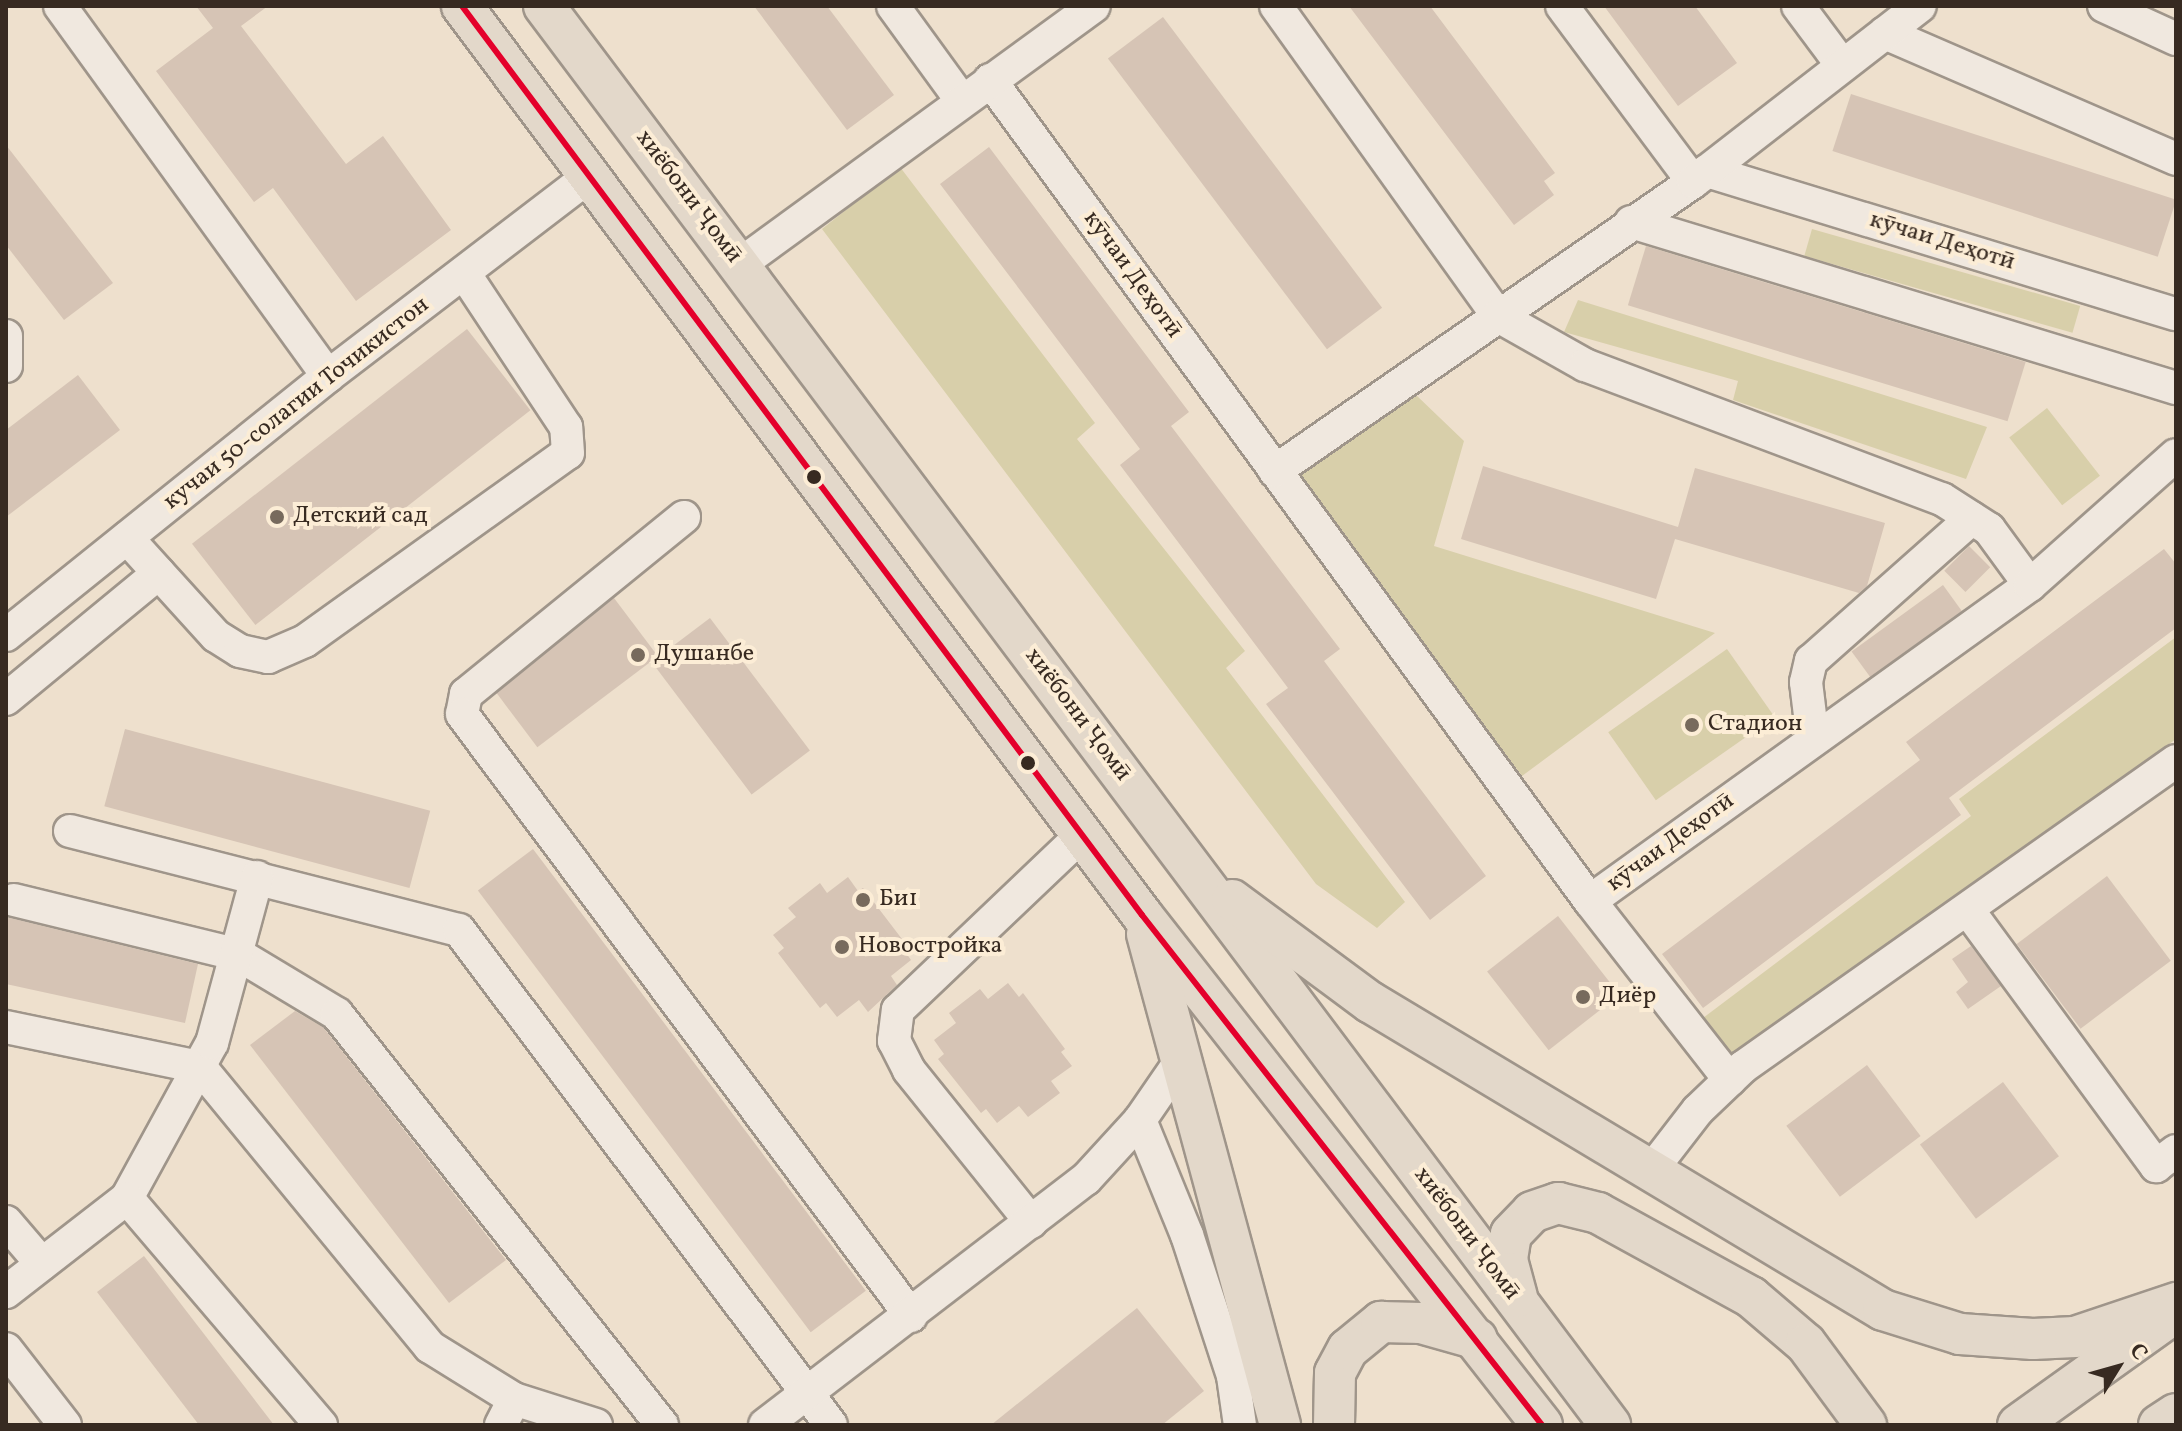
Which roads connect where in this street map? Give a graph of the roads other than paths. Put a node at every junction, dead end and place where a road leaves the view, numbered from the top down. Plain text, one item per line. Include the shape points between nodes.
1 (60, 6) edge
2 (462, 6) edge
3 (544, 6) edge
4 (893, 6) edge
5 (1094, 6) edge
6 (1276, 6) edge
7 (1562, 6) edge
8 (1798, 6) edge
9 (1920, 6) edge
10 (2104, 6) edge
11 (1885, 33) junction
12 (2176, 39) edge
13 (1842, 65) junction
14 (990, 80) junction
15 (962, 101) junction
16 (2176, 159) edge
17 (590, 176) junction
18 (1700, 176) junction
19 (1631, 222) junction
20 (739, 265) junction
21 (464, 273) junction
22 (2176, 314) edge
23 (1498, 316) junction
24 (6, 336) edge
25 (6, 366) edge
26 (328, 376) junction
27 (2176, 388) edge
28 (2176, 455) edge
29 (1275, 471) junction
30 (684, 517) dead end
31 (1972, 518) junction
32 (127, 538) junction
33 (159, 573) junction
34 (2030, 585) junction
35 (6, 635) edge
36 (6, 699) edge
37 (1813, 740) junction
38 (2176, 761) edge
39 (70, 831) dead end
40 (1082, 835) junction
41 (1196, 873) junction
42 (257, 877) junction
43 (14, 900) dead end
44 (1590, 901) junction
45 (1968, 910) dead end
46 (1142, 915) junction
47 (239, 955) junction
48 (6, 1027) edge
49 (1182, 1059) junction
50 (200, 1067) junction
51 (1730, 1080) junction
52 (1140, 1120) junction
53 (2176, 1151) edge
54 (1650, 1172) junction
55 (127, 1198) junction
56 (6, 1222) edge
57 (1031, 1222) junction
58 (42, 1264) junction
59 (6, 1292) edge
60 (2176, 1303) edge
61 (1519, 1304) junction
62 (2176, 1312) edge
63 (911, 1316) junction
64 (1477, 1339) junction
65 (6, 1349) edge
66 (812, 1394) junction
67 (508, 1412) edge
68 (2176, 1414) edge
69 (65, 1425) edge
70 (321, 1425) edge
71 (596, 1425) edge
72 (662, 1425) edge
73 (765, 1425) edge
74 (831, 1425) edge
75 (1240, 1425) edge
76 (1280, 1425) edge
77 (1334, 1425) edge
78 (1542, 1425) edge
79 (1610, 1425) edge
80 (1866, 1425) edge
81 (2018, 1425) edge
82 (2159, 1425) edge

1 - 26 street
2 - 17 main road
3 - 20 main road, хиёбони Ҷомӣ
4 - 15 street
5 - 14 street
6 - 23 street
7 - 18 street
8 - 13 street
9 - 11 street
10 - 12 street
11 - 13 street
11 - 16 street
13 - 18 street
14 - 15 street
14 - 29 street, кӯчаи Деҳотӣ
15 - 20 street
17 - 21 street, кучаи 50-солагии Точикистон
17 - 40 main road
18 - 19 street
18 - 22 street, кӯчаи Деҳотӣ
19 - 23 street
19 - 27 street
20 - 41 main road, хиёбони Ҷомӣ
21 - 26 street, кучаи 50-солагии Точикистон
21 - 33 street via 566,427 568,453 305,641 268,657 223,641
23 - 29 street
23 - 31 street via 1585,365 1942,499
24 - 25 street
26 - 32 street, кучаи 50-солагии Точикистон
28 - 34 street, кӯчаи Деҳотӣ
29 - 44 street, кӯчаи Деҳотӣ
30 - 63 street via 466,694 462,714
31 - 34 street via 2002,543
31 - 37 street via 1811,661 1806,682
32 - 33 street
32 - 35 street, кучаи 50-солагии Точикистон
33 - 36 street
34 - 37 street, кӯчаи Деҳотӣ
37 - 44 street, кӯчаи Деҳотӣ
38 - 51 street
39 - 42 street
40 - 46 main road
40 - 57 street via 898,1010 894,1041 909,1070
41 - 54 main road via 1370,1002
41 - 61 main road, хиёбони Ҷомӣ
42 - 47 street
42 - 66 street via 459,930
43 - 47 street
44 - 51 street
45 - 53 street via 2156,1166
46 - 49 main road
46 - 64 main road
47 - 50 street
47 - 72 street via 337,1014
48 - 50 street
49 - 52 street
49 - 76 main road
50 - 55 street
50 - 67 street via 430,1347
51 - 54 street via 1698,1110
52 - 57 street via 1086,1179
52 - 75 street via 1187,1235 1233,1376
54 - 60 main road via 1883,1310 1960,1334 2075,1337
55 - 58 street
55 - 70 street
56 - 58 street
57 - 63 street
58 - 59 street
61 - 79 main road, хиёбони Ҷомӣ
61 - 80 main road via 1507,1259 1511,1234 1532,1212 1558,1203 1598,1213 1751,1297 1806,1344
62 - 81 main road
63 - 66 street
64 - 77 main road via 1421,1323 1381,1322 1348,1349 1335,1373
64 - 78 main road
65 - 69 street
66 - 73 street
66 - 74 street
67 - 71 street
68 - 82 main road

